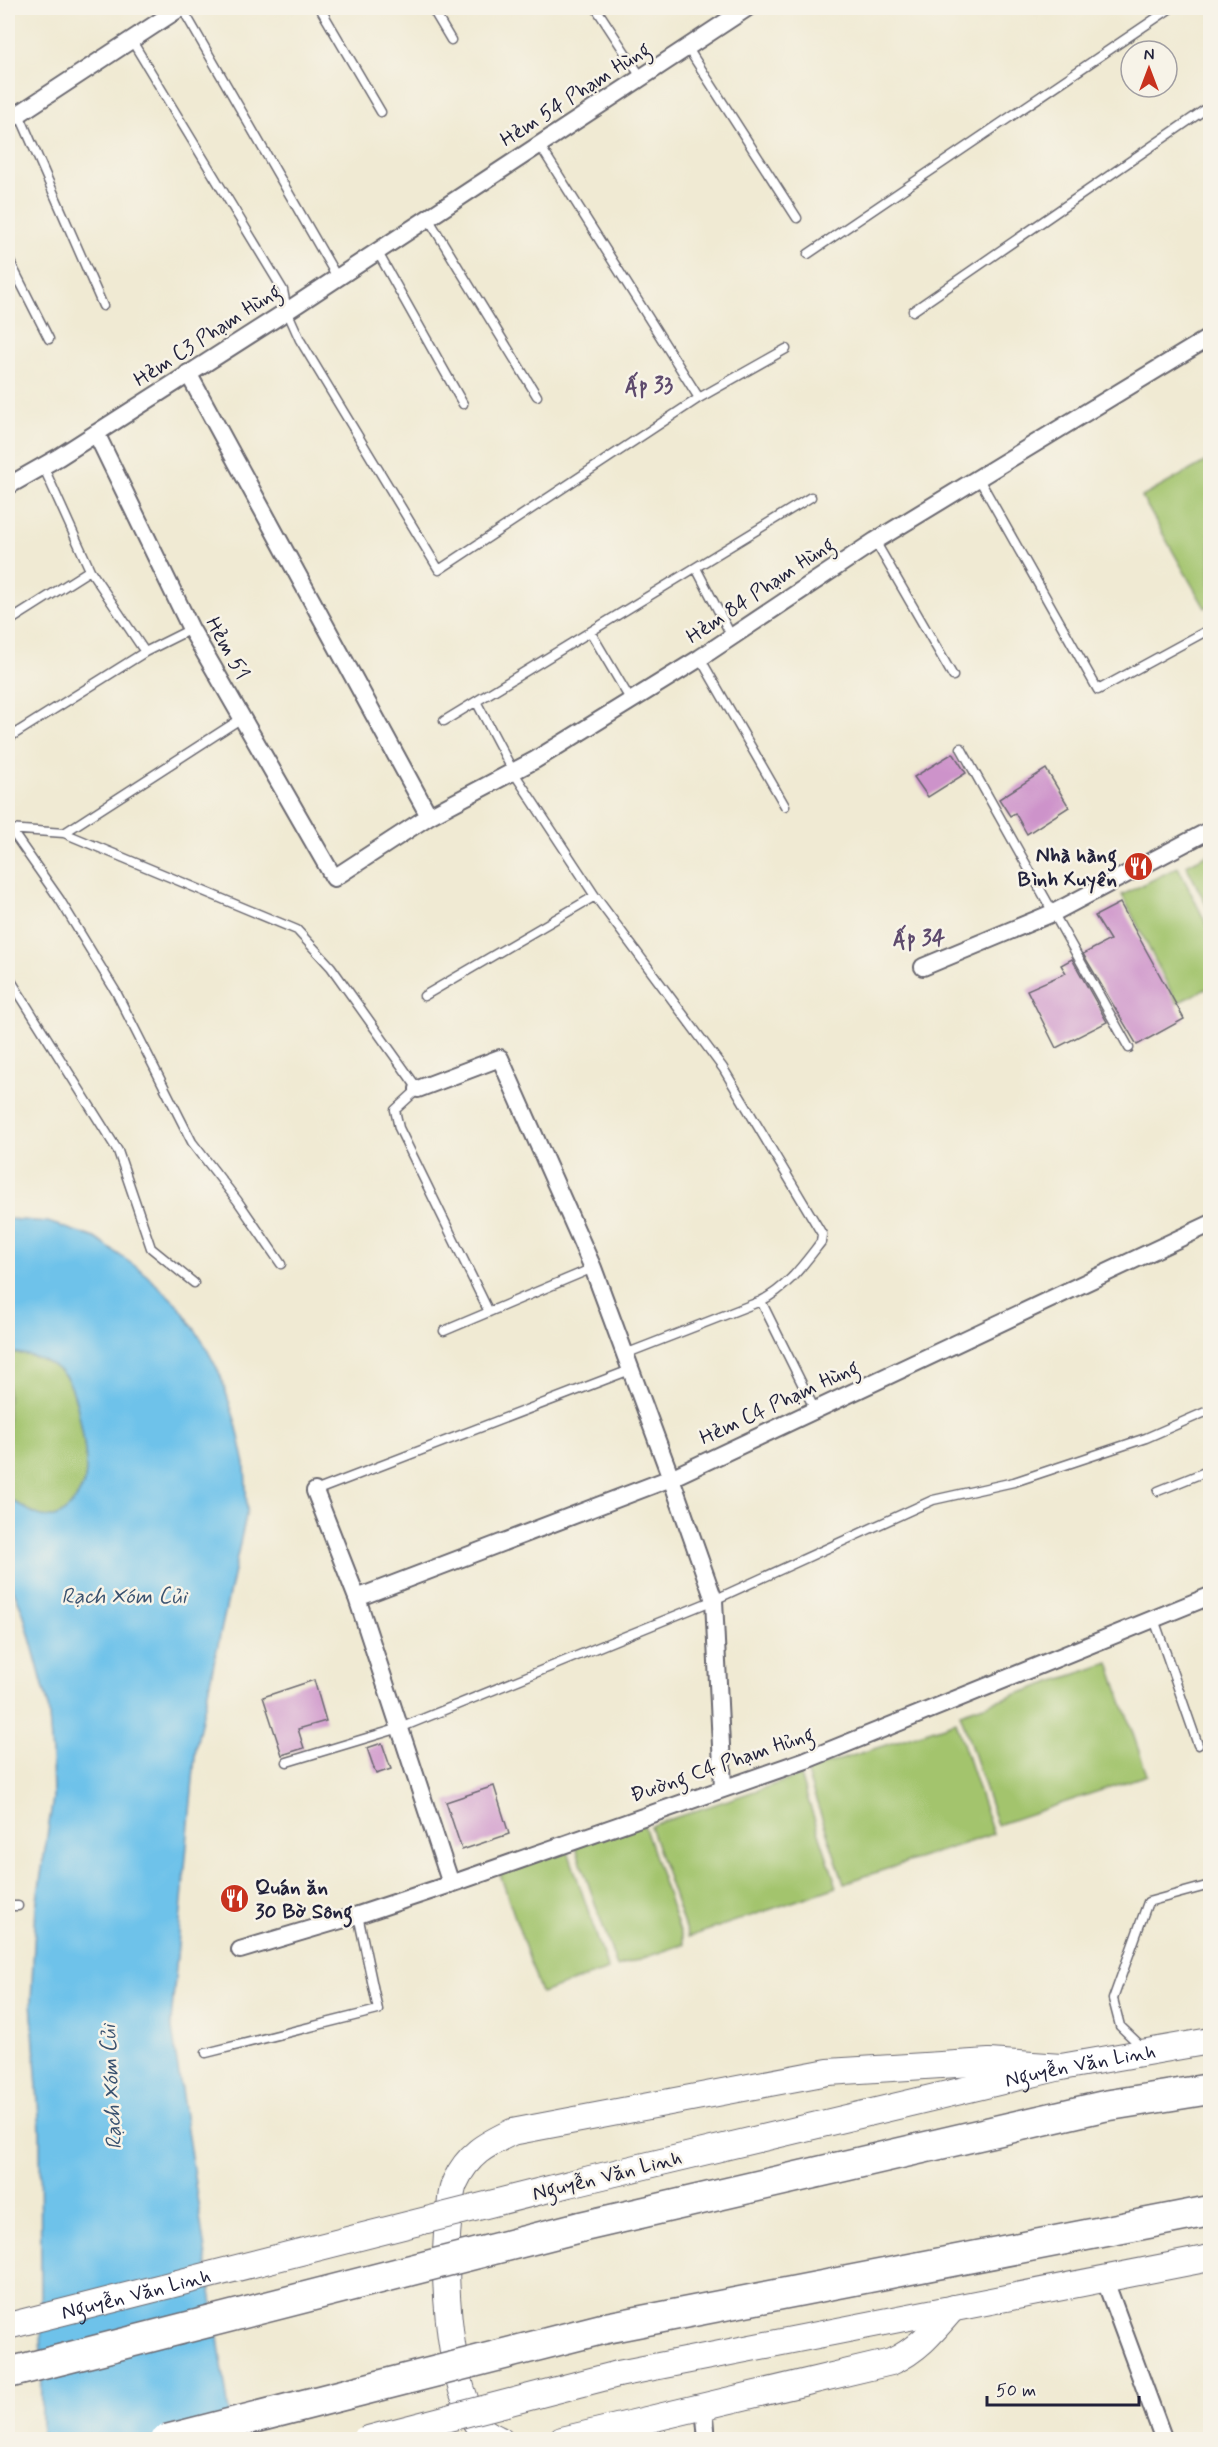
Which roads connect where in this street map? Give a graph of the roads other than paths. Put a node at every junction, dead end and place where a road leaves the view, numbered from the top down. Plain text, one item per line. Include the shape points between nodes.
1 (181, 8) edge
2 (320, 8) edge
3 (432, 8) edge
4 (596, 8) edge
5 (1171, 8) edge
6 (741, 9) edge
7 (451, 40) dead end
8 (132, 41) junction
9 (687, 47) junction
10 (641, 77) junction
11 (1210, 106) edge
12 (381, 112) dead end
13 (13, 117) edge
14 (539, 144) junction
15 (428, 217) junction
16 (797, 218) dead end
17 (377, 251) junction
18 (808, 254) dead end
19 (8, 258) edge
20 (337, 277) junction
21 (103, 306) dead end
22 (287, 311) junction
23 (913, 311) dead end
24 (1210, 337) edge
25 (49, 339) dead end
26 (786, 349) dead end
27 (188, 373) junction
28 (537, 396) dead end
29 (699, 398) junction
30 (464, 404) dead end
31 (96, 433) junction
32 (43, 466) junction
33 (979, 479) junction
34 (8, 486) edge
35 (811, 497) dead end
36 (875, 541) junction
37 (696, 568) junction
38 (90, 570) junction
39 (8, 622) edge
40 (191, 629) junction
41 (1210, 629) edge
42 (591, 633) junction
43 (732, 637) junction
44 (145, 652) junction
45 (700, 658) junction
46 (953, 676) dead end
47 (630, 699) junction
48 (477, 703) junction
49 (242, 718) junction
50 (444, 722) dead end
51 (8, 738) edge
52 (961, 748) dead end
53 (514, 773) junction
54 (785, 806) dead end
55 (429, 816) junction
56 (8, 826) edge
57 (1210, 830) edge
58 (64, 833) junction
59 (334, 878) joint
60 (595, 896) junction
61 (1055, 912) junction
62 (923, 967) dead end
63 (8, 976) edge
64 (424, 996) dead end
65 (1129, 1048) dead end
66 (418, 1089) junction
67 (1210, 1224) edge
68 (281, 1264) dead end
69 (593, 1268) junction
70 (194, 1283) dead end
71 (761, 1301) junction
72 (489, 1312) junction
73 (444, 1331) dead end
74 (625, 1354) junction
75 (630, 1370) junction
76 (814, 1410) junction
77 (1210, 1410) edge
78 (1210, 1470) edge
79 (671, 1478) junction
80 (315, 1491) joint
81 (1158, 1491) dead end
82 (1210, 1596) edge
83 (357, 1598) junction
84 (714, 1600) junction
85 (1154, 1619) junction
86 (400, 1728) junction
87 (1198, 1745) dead end
88 (287, 1762) dead end
89 (723, 1787) junction
90 (451, 1884) junction
91 (1210, 1885) edge
92 (8, 1906) edge
93 (18, 1906) dead end
94 (358, 1915) junction
95 (240, 1950) dead end
96 (1210, 2041) edge
97 (1145, 2051) junction
98 (206, 2053) dead end
99 (1061, 2067) junction
100 (1210, 2089) edge
101 (1210, 2211) edge
102 (1210, 2258) edge
103 (1104, 2278) junction
104 (953, 2308) junction
105 (8, 2326) edge
106 (8, 2373) edge
107 (704, 2406) junction
108 (487, 2438) edge
109 (166, 2439) edge
110 (364, 2439) edge
111 (562, 2439) edge
112 (707, 2439) edge
113 (1164, 2439) edge

1 - 8 street
1 - 20 lane
2 - 12 lane
3 - 7 lane
4 - 10 lane
5 - 18 lane
6 - 9 street, Hẻm 54 Phạm Hùng
8 - 13 street
8 - 22 lane via 283,290
9 - 10 street, Hẻm 54 Phạm Hùng
9 - 16 lane
10 - 14 street, Hẻm 54 Phạm Hùng
11 - 23 lane
13 - 21 lane
14 - 15 street, Hẻm 54 Phạm Hùng
14 - 29 lane
15 - 17 street, Hẻm C3 Phạm Hùng
15 - 28 lane
17 - 20 street, Hẻm C3 Phạm Hùng
17 - 30 lane
19 - 25 lane
20 - 22 street, Hẻm C3 Phạm Hùng
22 - 27 street, Hẻm C3 Phạm Hùng
22 - 29 lane via 300,340 439,570
24 - 33 street, Hẻm 84 Phạm Hùng
26 - 29 lane
27 - 31 street, Hẻm C3 Phạm Hùng
27 - 55 street
31 - 32 street, Hẻm C3 Phạm Hùng
31 - 40 street, Hẻm 51
32 - 34 street, Hẻm C3 Phạm Hùng
32 - 38 lane
33 - 36 street, Hẻm 84 Phạm Hùng
33 - 41 lane via 1098,690
35 - 37 lane
36 - 43 street, Hẻm 84 Phạm Hùng
36 - 46 lane
37 - 42 lane
37 - 43 lane
38 - 39 lane
38 - 44 lane
40 - 44 lane
40 - 49 street, Hẻm 51
42 - 47 lane
42 - 48 lane
43 - 45 street, Hẻm 84 Phạm Hùng
44 - 51 lane
45 - 47 street, Hẻm 84 Phạm Hùng
45 - 54 lane
47 - 53 street, Hẻm 84 Phạm Hùng
48 - 50 lane
48 - 53 lane
49 - 58 lane
49 - 59 street, Hẻm 51
52 - 61 lane
53 - 55 street, Hẻm 84 Phạm Hùng
53 - 60 lane
55 - 59 street, Hẻm 84 Phạm Hùng
56 - 58 lane
56 - 68 lane via 60,900 116,992 192,1142
57 - 61 street
58 - 66 lane via 297,930 331,967
60 - 64 lane
60 - 71 lane via 723,1068 822,1234 821,1242 788,1283
61 - 62 street
61 - 65 lane
63 - 70 lane via 118,1151 151,1248
66 - 69 street via 501,1058
66 - 72 lane via 395,1110 399,1128
67 - 76 street, Hẻm C4 Phạm Hùng
69 - 72 lane
69 - 74 street
71 - 74 lane
71 - 76 lane
72 - 73 lane
74 - 75 street
75 - 79 street
75 - 80 lane
76 - 79 street, Hẻm C4 Phạm Hùng
77 - 84 lane via 1146,1438 1014,1482 933,1500
78 - 81 lane
79 - 83 street, Hẻm C4 Phạm Hùng
79 - 84 street
80 - 83 street
82 - 85 street, Đường C4 Phạm Hủng
83 - 86 street
84 - 86 lane
84 - 89 street
85 - 87 lane
85 - 89 street, Đường C4 Phạm Hủng via 806,1760
86 - 88 lane
86 - 90 street
89 - 90 street, Đường C4 Phạm Hủng
90 - 94 street, Đường C4 Phạm Hủng
91 - 97 lane via 1148,1902 1113,1999 1120,2026
92 - 93 lane
94 - 95 street, Đường C4 Phạm Hủng
94 - 98 lane via 378,2010
96 - 97 main road, Nguyễn Văn Linh
97 - 99 main road, Nguyễn Văn Linh
99 - 105 main road, Nguyễn Văn Linh, bridge via 569,2184
99 - 108 main road via 989,2062 828,2072 512,2132 486,2145 465,2162 453,2185 445,2236 451,2334 460,2384 475,2422
100 - 106 highway, Nguyễn Văn Linh, bridge via 1104,2106 580,2227
101 - 109 highway, bridge via 606,2328
102 - 103 main road
103 - 104 main road
103 - 113 street
104 - 107 main road via 924,2341 891,2362
104 - 110 main road, bridge via 618,2374
107 - 111 main road
107 - 112 street

